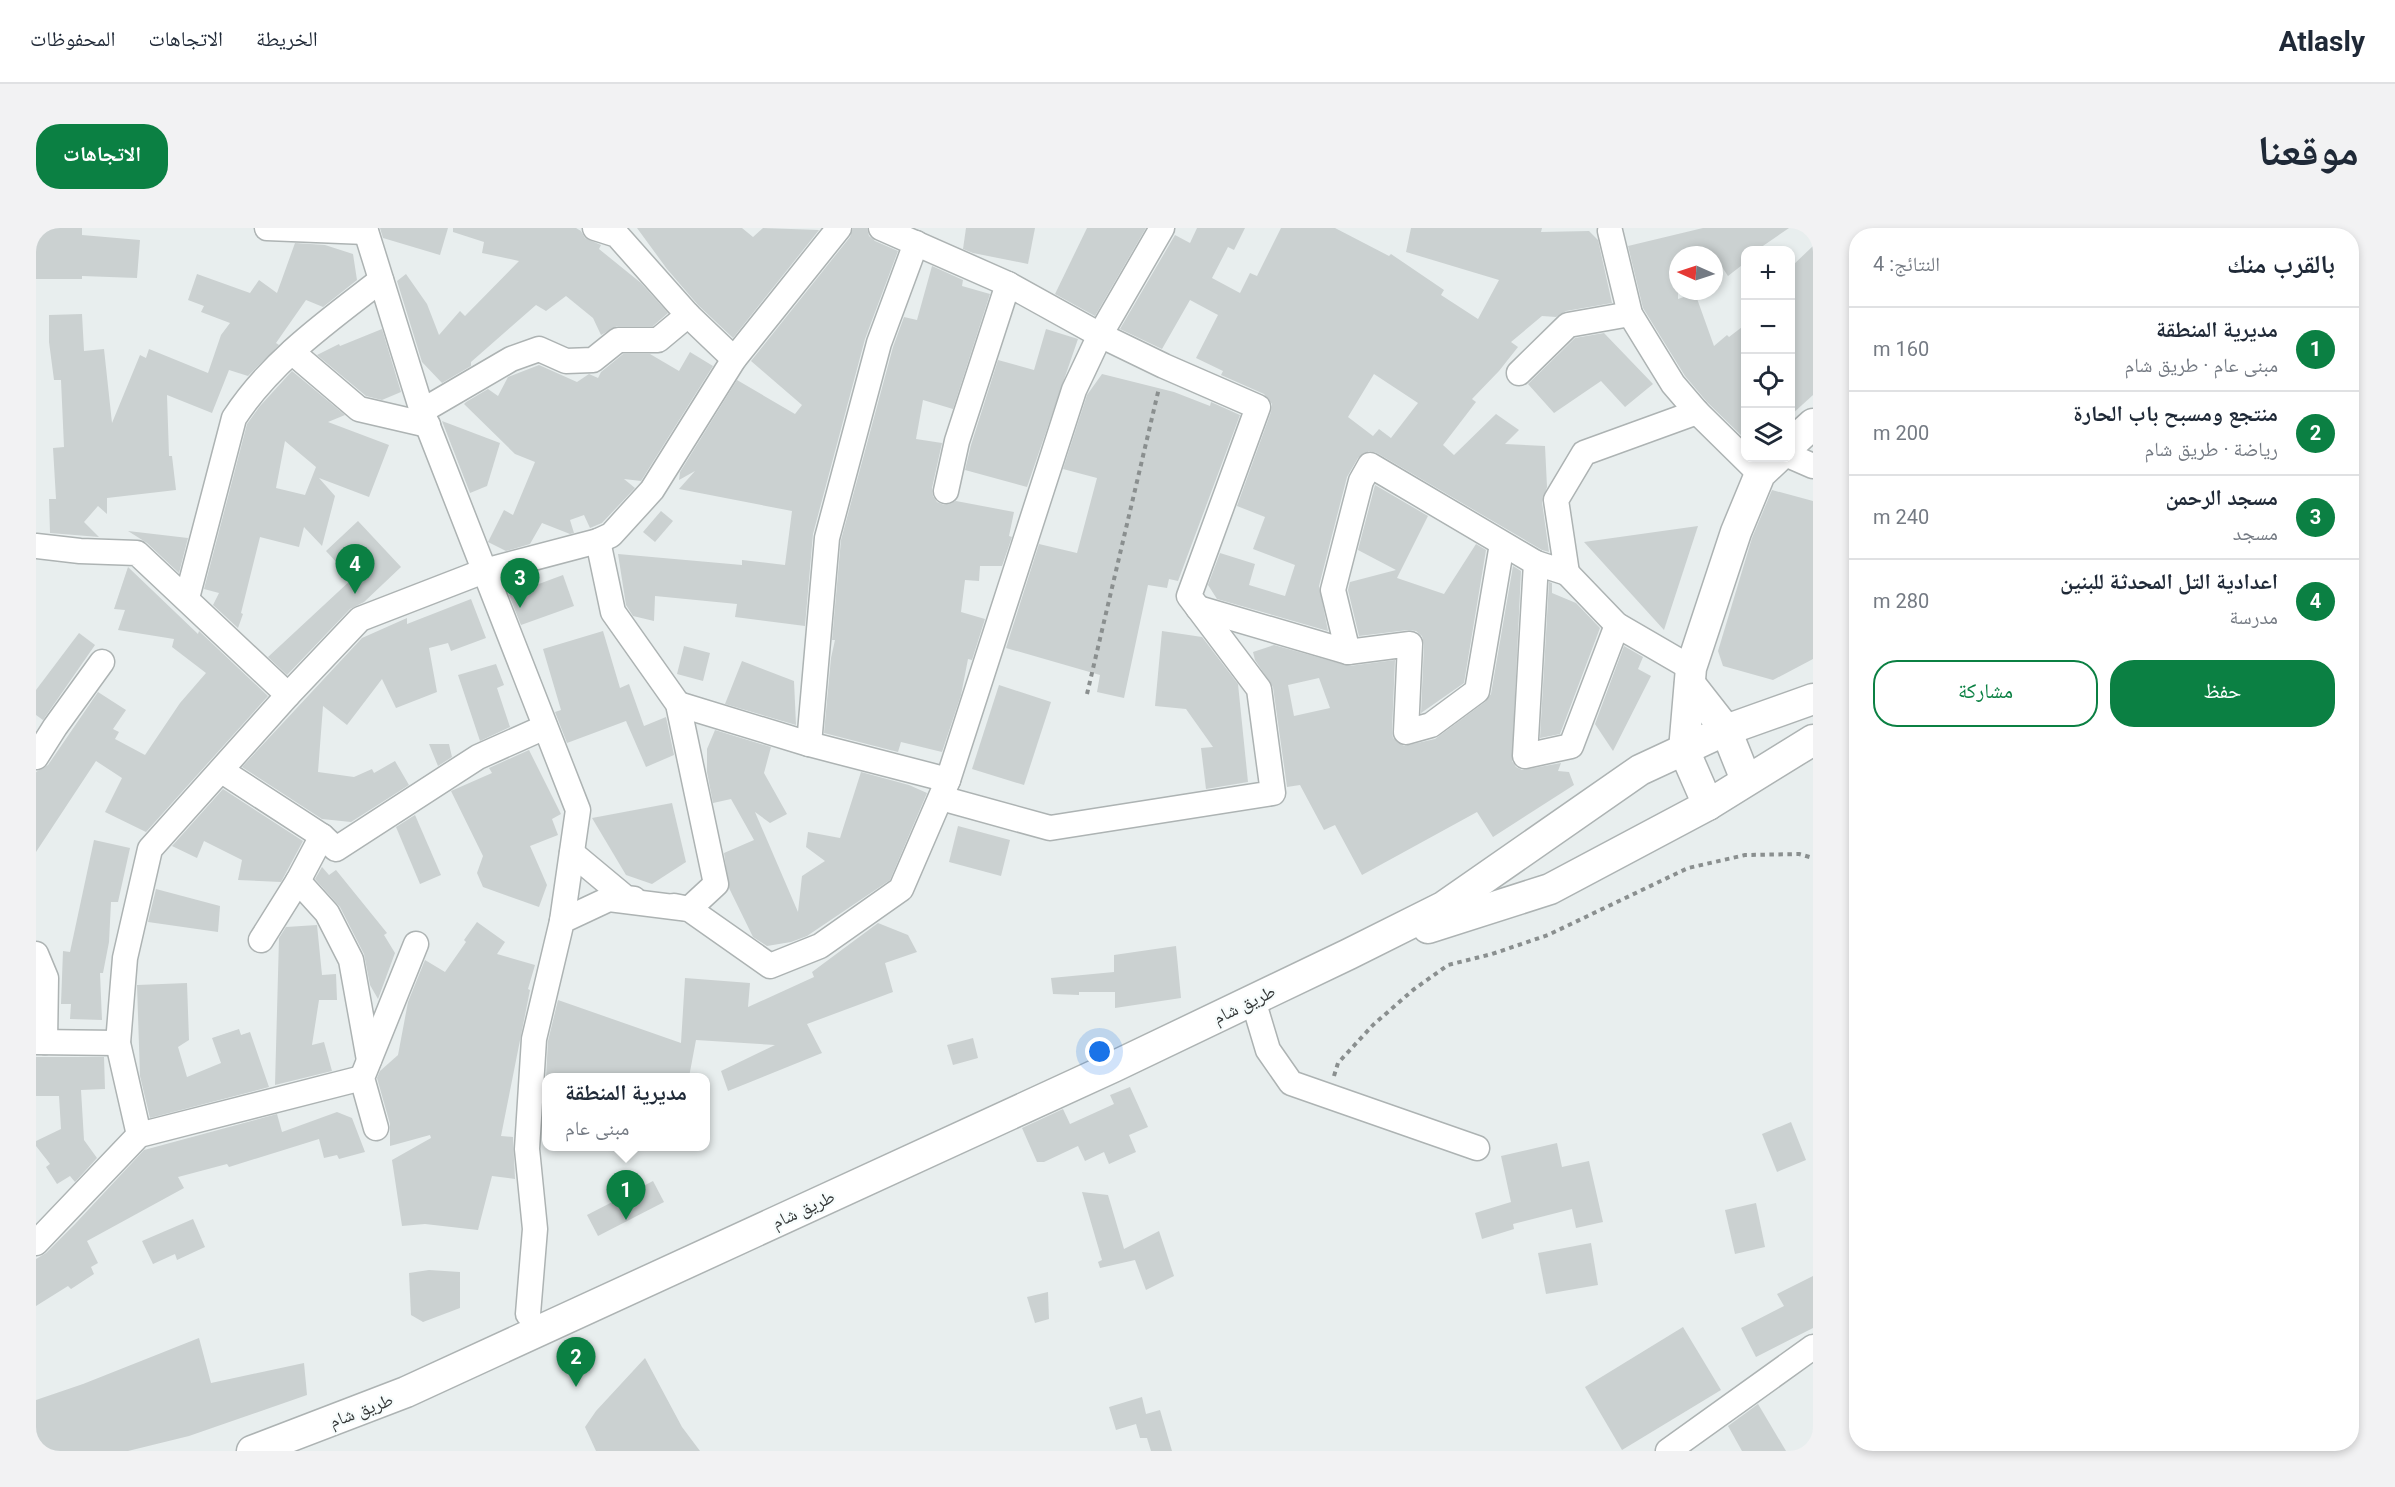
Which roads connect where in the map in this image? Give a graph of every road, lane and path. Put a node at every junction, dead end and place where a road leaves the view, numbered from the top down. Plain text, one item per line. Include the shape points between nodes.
1 (267, 228) edge
2 (839, 228) edge
3 (881, 228) edge
4 (1162, 228) edge
5 (1609, 229) edge
6 (365, 230) edge
7 (611, 230) edge
8 (916, 243) junction
9 (381, 280) junction
10 (1008, 284) junction
11 (1630, 314) junction
12 (688, 315) junction
13 (1100, 335) junction
14 (292, 352) junction
15 (734, 358) junction
16 (1164, 366) junction
17 (1519, 373) dead end
18 (1697, 412) junction
19 (425, 418) junction
20 (1813, 424) edge
21 (1795, 441) edge
22 (1795, 458) edge
23 (1768, 466) edge
24 (1813, 466) edge
25 (946, 491) dead end
26 (598, 541) junction
27 (1502, 544) junction
28 (36, 546) edge
29 (1536, 563) junction
30 (484, 572) junction
31 (1567, 573) junction
32 (187, 598) junction
33 (1198, 608) junction
34 (1617, 625) junction
35 (1348, 652) junction
36 (102, 662) dead end
37 (1690, 676) junction
38 (1087, 694) dead end
39 (288, 695) junction
40 (1813, 699) edge
41 (678, 704) junction
42 (545, 727) junction
43 (1726, 730) junction
44 (1813, 740) edge
45 (808, 744) junction
46 (1684, 750) junction
47 (36, 757) edge
48 (222, 771) junction
49 (1746, 780) junction
50 (944, 789) junction
51 (1708, 805) junction
52 (322, 836) junction
53 (572, 853) junction
54 (1813, 858) edge
55 (298, 881) junction
56 (689, 909) junction
57 (562, 921) junction
58 (261, 940) dead end
59 (416, 944) dead end
60 (36, 954) edge
61 (1348, 954) junction
62 (1253, 1000) junction
63 (41, 1042) edge
64 (117, 1043) junction
65 (366, 1069) junction
66 (1328, 1097) junction
67 (376, 1128) dead end
68 (139, 1135) junction
69 (1477, 1148) dead end
70 (36, 1243) edge
71 (528, 1314) dead end
72 (1813, 1347) edge
73 (252, 1451) edge
74 (1668, 1451) edge

1 - 6 street
2 - 15 street
3 - 8 street
4 - 13 street
5 - 11 street
6 - 9 street
7 - 12 street
8 - 10 street
8 - 45 street via 879,343 826,538
9 - 14 street
9 - 19 street
10 - 13 street
10 - 25 street via 957,441
11 - 17 street via 1568,325
11 - 18 street via 1673,384
12 - 15 street
12 - 19 street via 658,340 618,340 593,360 566,361 539,349 520,355
13 - 16 street
13 - 50 street via 1074,390
14 - 19 street via 359,409
14 - 32 street via 234,418
15 - 26 street via 652,490 611,535
16 - 33 street via 1258,407 1190,596
16 - 38 path
18 - 23 street
18 - 31 street via 1584,453 1556,500
19 - 30 street
20 - 21 main road
22 - 24 street
23 - 37 main road via 1736,532
26 - 30 street
26 - 41 street via 613,612
27 - 29 street
27 - 35 street via 1370,465 1361,481 1333,590
27 - 35 street via 1477,691 1431,725 1406,732 1410,644
28 - 32 street via 137,553
29 - 31 street
29 - 34 street via 1525,756 1571,746
30 - 39 street via 360,619
30 - 42 street
31 - 34 street
32 - 39 street
33 - 35 street
33 - 50 street via 1259,689 1273,793 1050,828
34 - 37 street
36 - 47 street
37 - 43 main road
37 - 46 main road
39 - 48 street
40 - 43 main road
41 - 45 street
41 - 56 street via 716,884
42 - 52 street via 478,757 336,849
42 - 53 street via 578,810
43 - 46 main road
43 - 49 main road
44 - 49 main road
45 - 50 street
46 - 51 main road
46 - 61 main road via 1640,770 1443,907
48 - 52 street
48 - 64 street via 150,849 125,958
49 - 51 main road
50 - 56 street via 901,889 820,946 770,966
51 - 61 main road via 1550,889
52 - 55 street
53 - 56 street via 626,898
53 - 57 street
54 - 66 path via 1799,854 1745,855 1688,868 1548,935 1448,965 1373,1025 1338,1063
55 - 58 street
55 - 65 street via 327,913 351,960
56 - 57 street via 609,899
57 - 71 street via 534,1040 527,1149 535,1229
59 - 65 street
60 - 63 street via 46,978
61 - 62 main road, طريق شام
62 - 66 street via 1268,1050 1291,1083
62 - 73 main road, طريق شام via 406,1392
63 - 64 street
64 - 68 street
65 - 67 street
65 - 68 street
66 - 69 street
68 - 70 street
72 - 74 street

